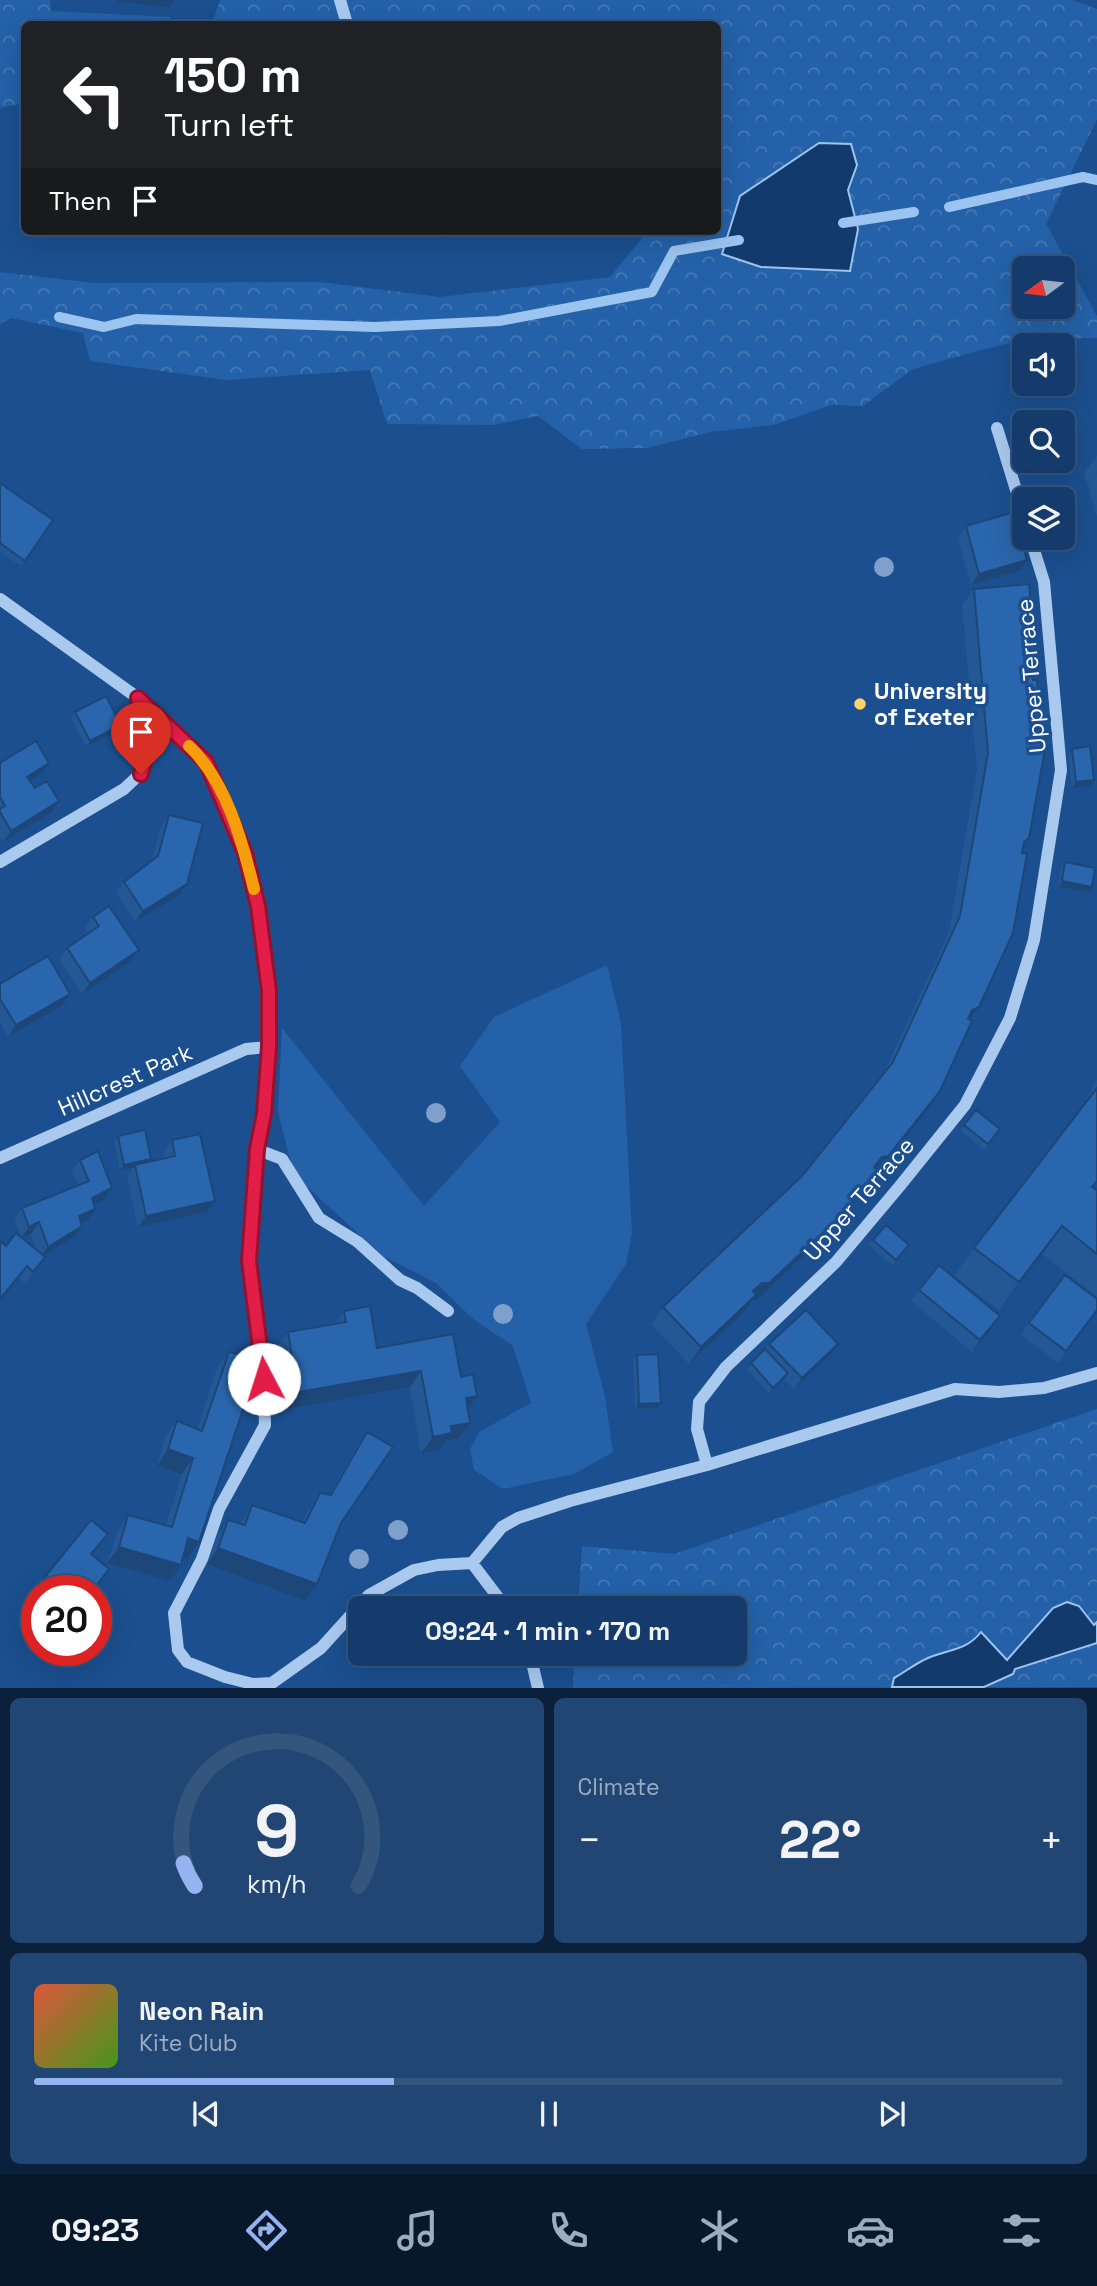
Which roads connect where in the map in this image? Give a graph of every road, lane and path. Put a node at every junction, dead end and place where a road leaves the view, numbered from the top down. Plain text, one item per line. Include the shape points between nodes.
1 (340, 0) edge
2 (346, 21) edge
3 (997, 428) dead end
4 (1015, 487) edge
5 (1034, 550) edge
6 (0, 599) edge
7 (138, 698) junction
8 (0, 862) edge
9 (269, 1047) junction
10 (257, 1149) junction
11 (0, 1158) edge
12 (448, 1311) dead end
13 (1097, 1373) edge
14 (707, 1465) junction
15 (472, 1563) junction
16 (497, 1596) edge
17 (533, 1666) edge
18 (538, 1688) edge

1 - 2 street
3 - 4 street
5 - 14 street, Upper Terrace via 1044,582 1061,770 1034,940 1010,1018 965,1105 899,1187 836,1262 726,1367 698,1402 696,1429
6 - 7 street
7 - 8 street via 147,749 141,774 124,789
7 - 9 street via 206,762 245,853 264,943
9 - 10 street
9 - 11 street, Hillcrest Park via 246,1049
10 - 12 street via 282,1159 319,1218
10 - 15 street via 249,1261 263,1356 265,1425 219,1509 202,1559 174,1613 178,1650 187,1661 225,1677 272,1683 321,1648 369,1595 414,1570
13 - 14 street via 1044,1388 955,1389
14 - 15 street via 518,1518 502,1527
15 - 16 street
17 - 18 street

